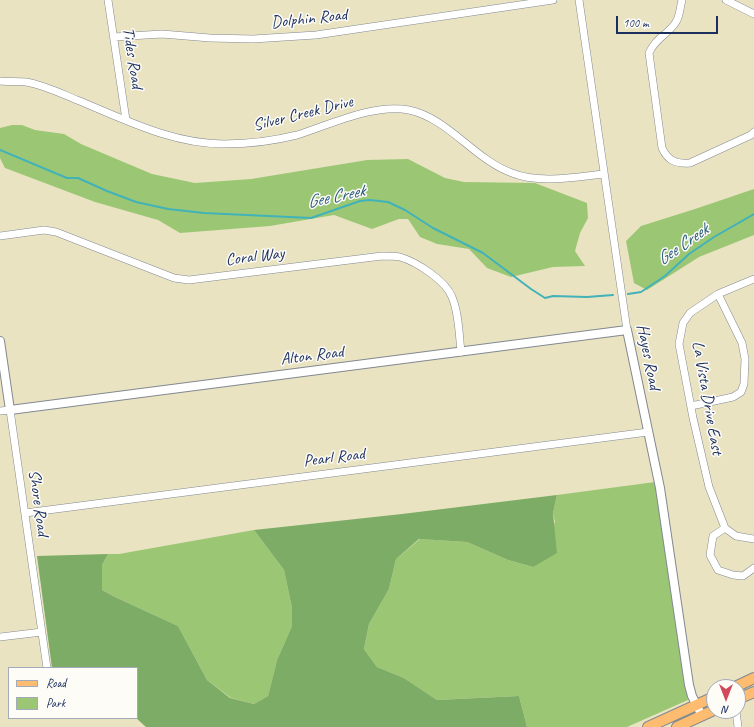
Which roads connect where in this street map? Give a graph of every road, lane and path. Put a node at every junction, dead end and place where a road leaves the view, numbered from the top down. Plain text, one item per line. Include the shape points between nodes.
1 (108, 0) edge
2 (553, 0) edge
3 (579, 0) edge
4 (682, 0) edge
5 (726, 0) edge
6 (754, 14) edge
7 (114, 37) junction
8 (0, 81) edge
9 (126, 120) junction
10 (754, 132) edge
11 (604, 174) junction
12 (0, 236) edge
13 (754, 279) edge
14 (718, 294) junction
15 (627, 330) junction
16 (0, 341) edge
17 (461, 352) junction
18 (691, 406) junction
19 (10, 410) junction
20 (0, 411) edge
21 (648, 432) junction
22 (25, 513) junction
23 (725, 528) junction
24 (754, 539) edge
25 (754, 568) edge
26 (42, 632) junction
27 (0, 637) edge
28 (47, 667) edge
29 (706, 701) edge
30 (696, 705) junction
31 (706, 714) edge
32 (702, 716) junction
33 (648, 727) edge
34 (677, 727) edge

1 - 7 street, Tides Road
2 - 7 street, Dolphin Road via 316,35 253,39 162,34
3 - 11 street, Hayes Road
4 - 10 street via 677,21 652,45 649,54 665,155 680,164 690,163
5 - 6 street
7 - 9 street, Tides Road
8 - 9 street, Silver Creek Drive via 25,82 45,87
9 - 11 street, Silver Creek Drive via 193,142 248,144 296,135 373,112 407,110 422,114 512,174 571,178
11 - 15 street, Hayes Road
12 - 17 street, Coral Way via 44,230 56,232 174,278 189,280 398,256 421,267 446,287 452,296
13 - 14 street, La Vista Drive East
14 - 18 street, La Vista Drive East via 690,313 683,323 679,344
14 - 18 street via 742,343 745,359 744,384 741,392 733,397
15 - 17 street, Alton Road
15 - 21 street, Hayes Road
16 - 19 street, Shore Road
17 - 19 street, Alton Road
18 - 23 street, La Vista Drive East via 709,487
19 - 20 street, Alton Road
19 - 22 street, Shore Road
21 - 22 street, Pearl Road
21 - 30 street, Hayes Road via 660,488 689,685
22 - 26 street, Shore Road
23 - 24 street via 736,536
23 - 25 street via 713,536 710,555 718,570 743,576
26 - 27 street
26 - 28 street, Shore Road
29 - 30 main road
30 - 32 street, Hayes Road
30 - 33 main road
31 - 32 main road
32 - 34 main road

